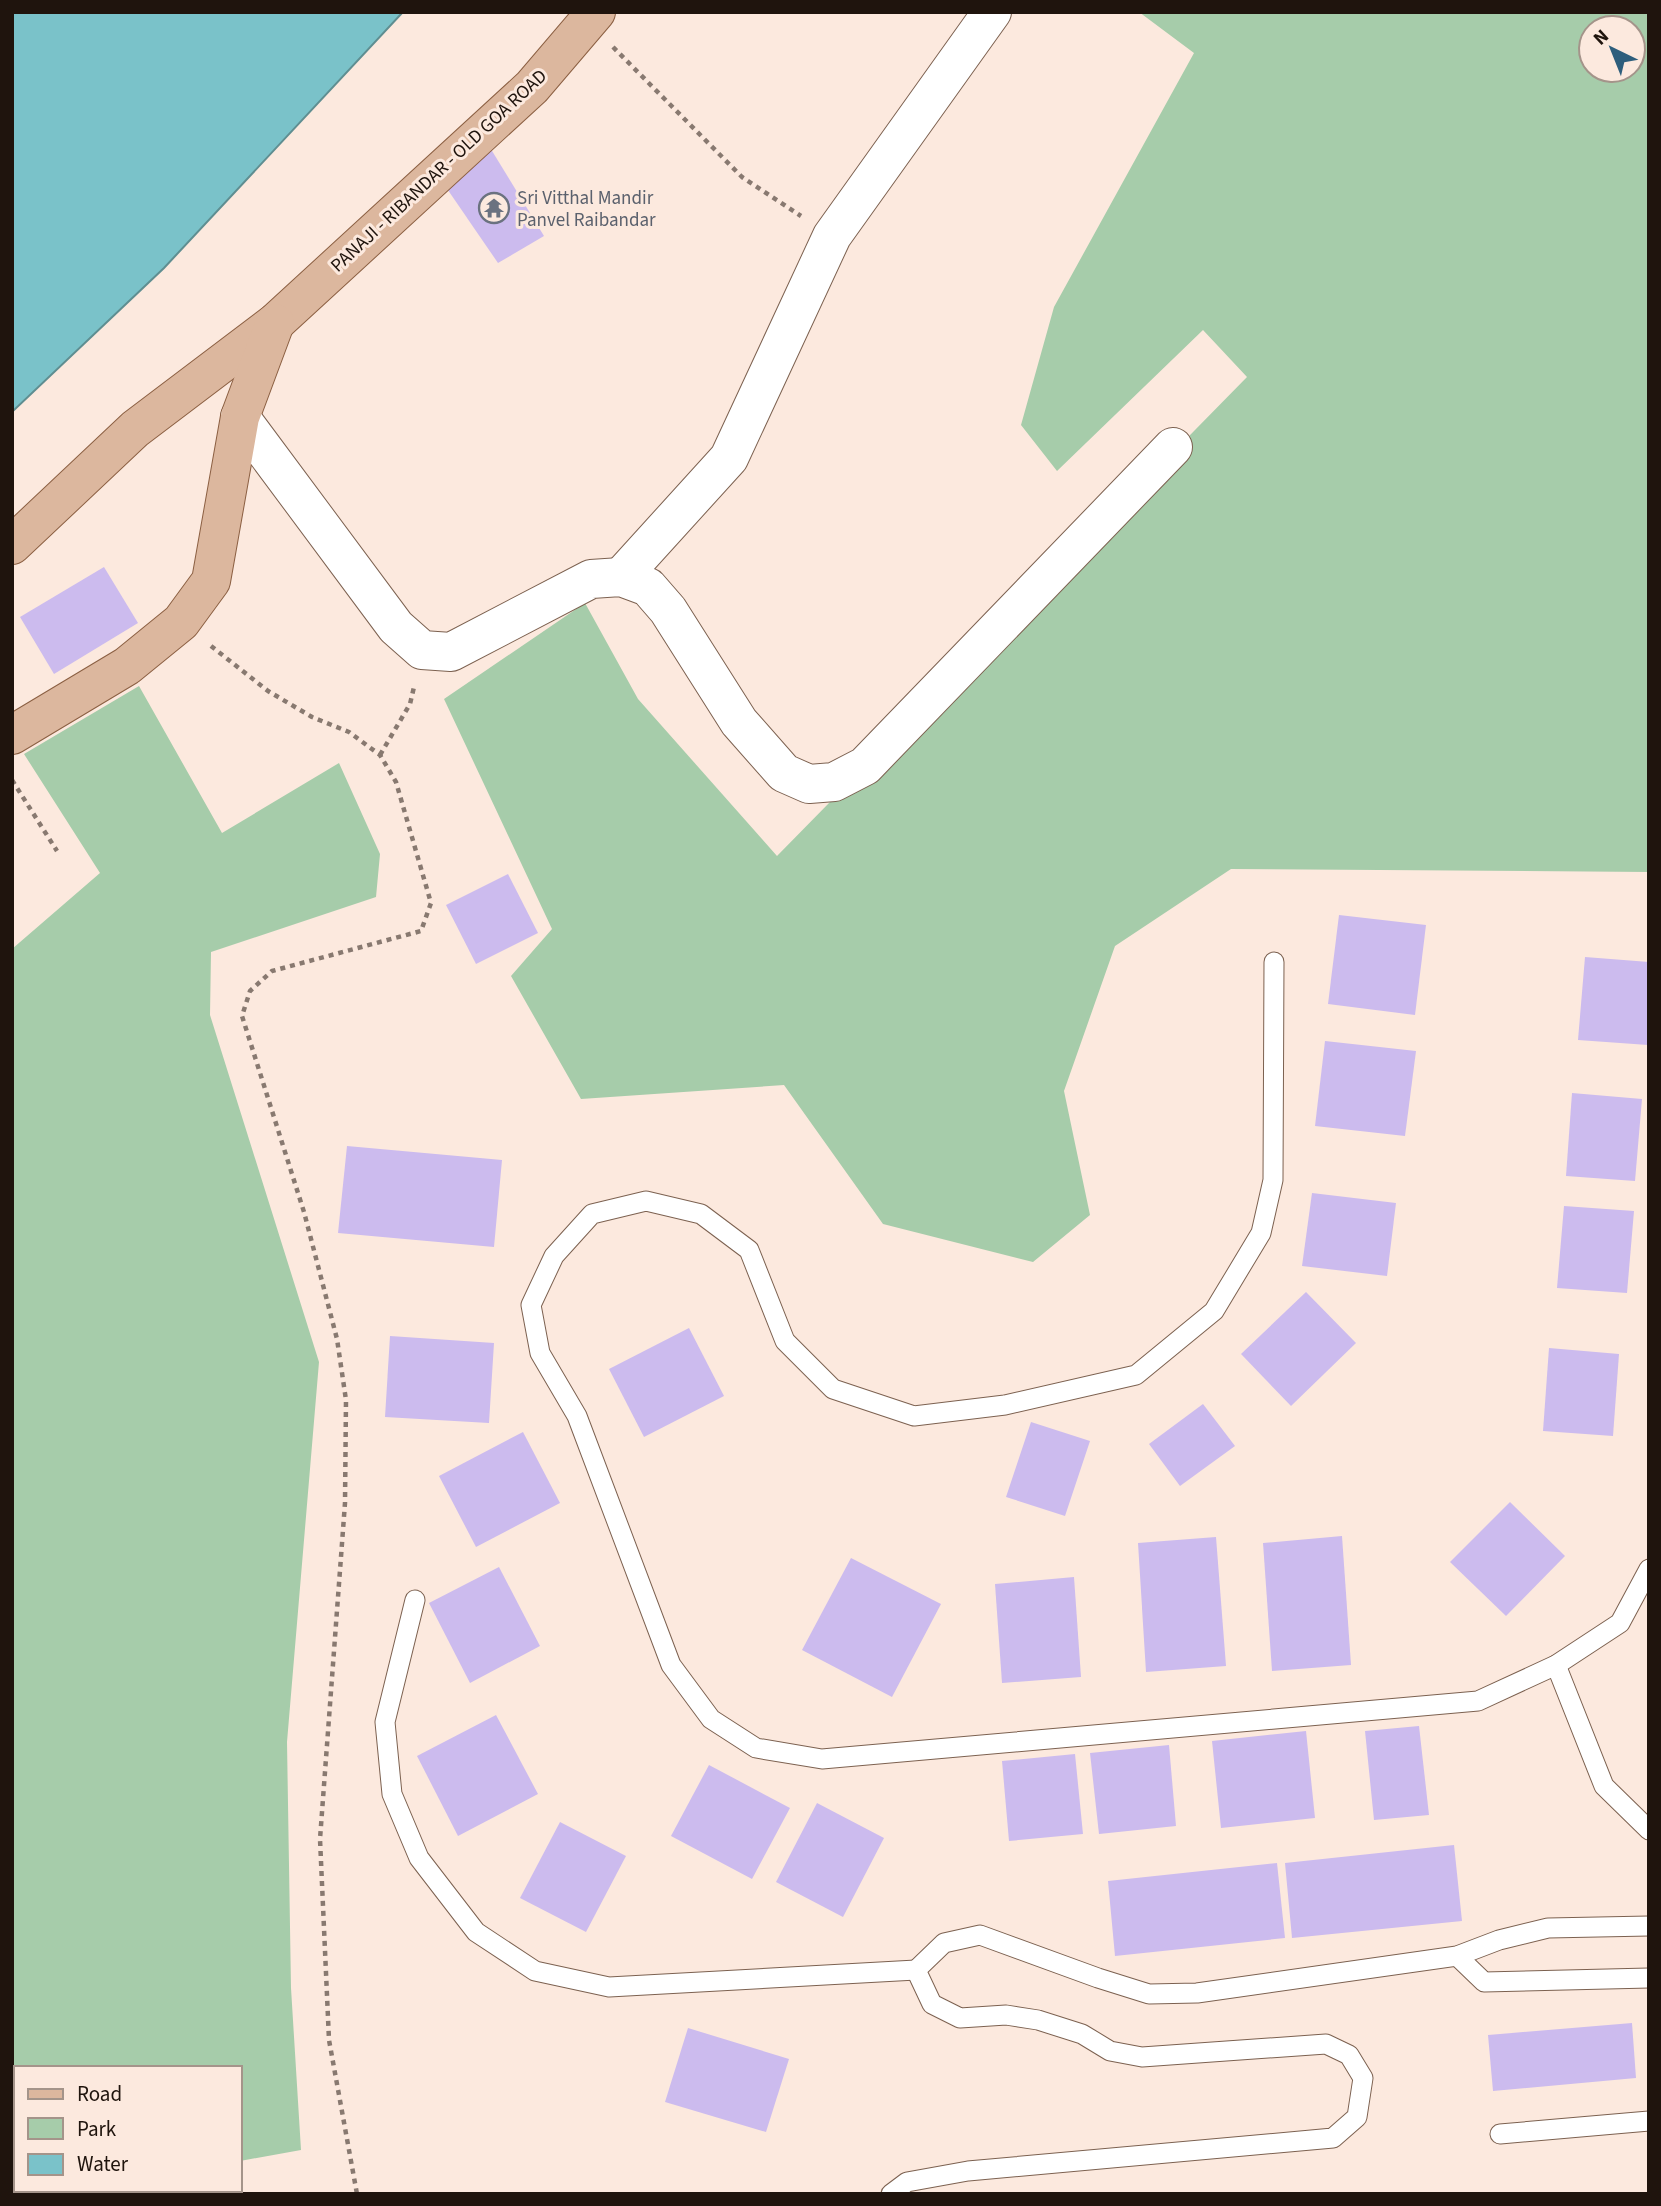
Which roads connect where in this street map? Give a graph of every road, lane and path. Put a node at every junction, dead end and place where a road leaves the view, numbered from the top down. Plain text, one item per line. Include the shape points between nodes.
1 (992, 12) edge
2 (592, 17) edge
3 (832, 236) junction
4 (275, 323) junction
5 (240, 417) junction
6 (1173, 447) dead end
7 (12, 545) edge
8 (621, 577) junction
9 (181, 622) junction
10 (422, 650) junction
11 (12, 735) edge
12 (380, 755) junction
13 (12, 780) edge
14 (57, 851) dead end
15 (1274, 962) dead end
16 (1649, 1569) edge
17 (415, 1600) dead end
18 (1556, 1665) junction
19 (1649, 1830) edge
20 (1649, 1926) edge
21 (1457, 1956) junction
22 (916, 1970) junction
23 (1649, 1978) edge
24 (1649, 2120) edge
25 (1500, 2134) dead end
26 (357, 2194) edge
27 (891, 2194) edge

1 - 3 street
2 - 3 path via 742,177
2 - 4 main road, PANAJI - RIBANDAR - OLD GOA ROAD via 532,87
3 - 8 street via 730,458
4 - 5 main road, PANAJI - RIBANDAR - OLD GOA ROAD
4 - 7 main road, PANAJI - RIBANDAR - OLD GOA ROAD via 135,429
5 - 9 main road, PANAJI - RIBANDAR - OLD GOA ROAD via 211,581
5 - 10 street via 396,627
6 - 8 street via 865,766 834,782 809,784 784,773 739,722 668,610 648,587
8 - 10 street via 591,579 451,652
9 - 11 main road, PANAJI - RIBANDAR - OLD GOA ROAD via 127,666
9 - 12 path via 268,691 349,732
10 - 12 path via 410,704
12 - 26 path via 396,782 431,903 421,930 272,971 250,991 242,1016 304,1212 337,1339 346,1400 345,1503 320,1839 329,2039
13 - 14 path
15 - 18 lane via 1273,1180 1261,1233 1214,1311 1136,1375 1005,1405 914,1416 833,1389 785,1341 749,1250 701,1214 646,1201 592,1214 554,1256 531,1305 540,1353 577,1416 671,1665 710,1719 756,1748 822,1759 1478,1701
16 - 18 lane via 1620,1623
17 - 22 lane via 385,1723 392,1794 419,1858 476,1932 535,1971 609,1987
18 - 19 lane via 1604,1786
20 - 21 lane via 1548,1928
21 - 22 lane via 1197,1993 1149,1994 980,1934 944,1943
21 - 23 lane via 1484,1982
22 - 27 lane via 932,2004 960,2018 1006,2015 1038,2020 1082,2034 1110,2051 1142,2057 1325,2044 1349,2055 1363,2078 1357,2117 1333,2138 968,2171 907,2182
24 - 25 lane

